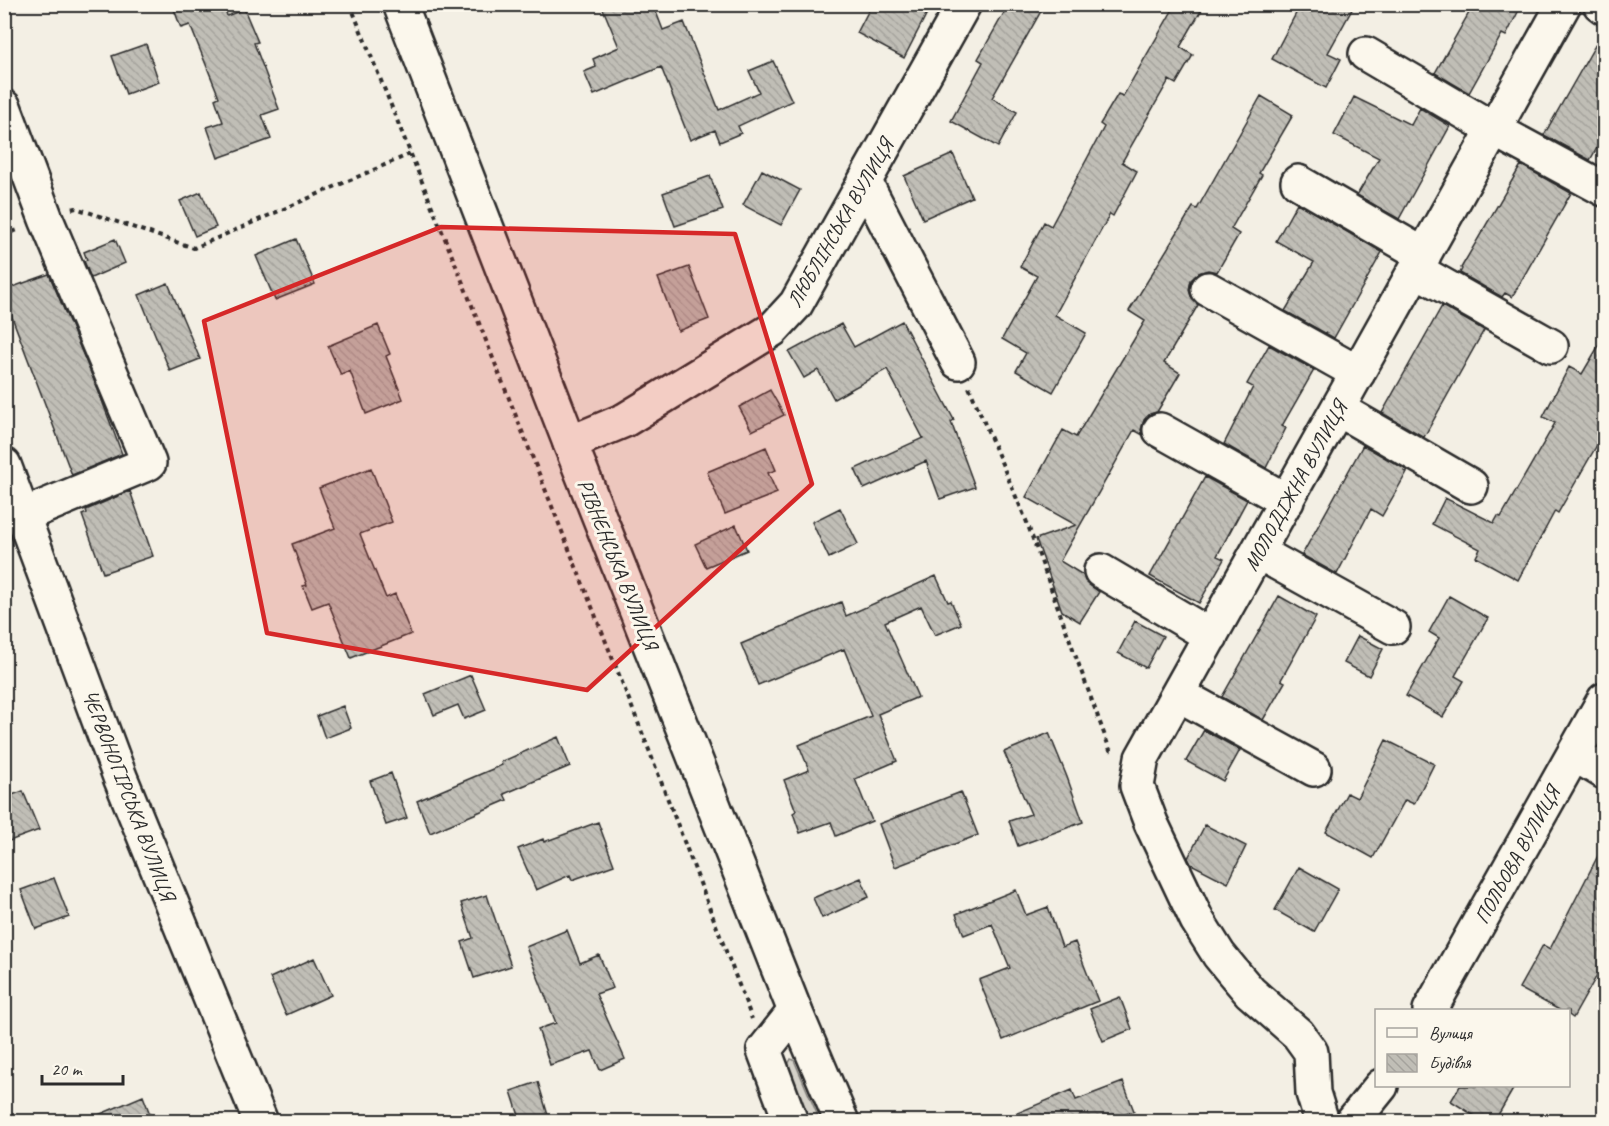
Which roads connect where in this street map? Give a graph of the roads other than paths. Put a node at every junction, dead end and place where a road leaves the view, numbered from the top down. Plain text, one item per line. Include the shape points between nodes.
1 (400, 4) edge
2 (964, 4) edge
3 (1564, 4) edge
4 (1599, 4) edge
5 (1605, 7) edge
6 (1366, 54) dead end
7 (4, 107) edge
8 (1495, 130) junction
9 (866, 182) junction
10 (1298, 182) dead end
11 (1605, 189) edge
12 (1420, 262) junction
13 (1208, 289) dead end
14 (1551, 346) dead end
15 (958, 362) road end
16 (1358, 373) junction
17 (1338, 409) junction
18 (1160, 430) dead end
19 (570, 443) junction
20 (4, 465) edge
21 (1471, 486) dead end
22 (1287, 501) junction
23 (24, 515) junction
24 (1258, 552) junction
25 (1101, 571) dead end
26 (1393, 627) dead end
27 (1211, 636) junction
28 (1178, 694) junction
29 (1605, 700) edge
30 (1574, 754) junction
31 (1314, 770) dead end
32 (1605, 772) edge
33 (1431, 1009) edge
34 (795, 1011) junction
35 (1380, 1087) edge
36 (261, 1121) edge
37 (791, 1122) edge
38 (842, 1122) edge
39 (1322, 1122) edge
40 (1352, 1122) edge

1 - 19 street, РІВНЕНСЬКА ВУЛИЦЯ
2 - 9 street, ЛЮБЛІНСЬКА ВУЛИЦЯ
3 - 8 street, МОЛОДІЖНА ВУЛИЦЯ
4 - 5 street
6 - 8 street
7 - 23 street via 46,219 149,463
8 - 11 street
8 - 12 street, МОЛОДІЖНА ВУЛИЦЯ
9 - 15 street
9 - 19 street, ЛЮБЛІНСЬКА ВУЛИЦЯ via 796,304 772,330 625,420
10 - 12 street
12 - 14 street
12 - 16 street, МОЛОДІЖНА ВУЛИЦЯ
13 - 16 street
16 - 17 street, МОЛОДІЖНА ВУЛИЦЯ
17 - 21 street
17 - 22 street, МОЛОДІЖНА ВУЛИЦЯ
18 - 22 street
19 - 34 street, РІВНЕНСЬКА ВУЛИЦЯ
20 - 23 street, ЧЕРВОНОГІРСЬКА ВУЛИЦЯ
22 - 24 street, МОЛОДІЖНА ВУЛИЦЯ
23 - 36 street, ЧЕРВОНОГІРСЬКА ВУЛИЦЯ via 120,777
24 - 26 street
24 - 27 street, МОЛОДІЖНА ВУЛИЦЯ
25 - 27 street
27 - 28 street, МОЛОДІЖНА ВУЛИЦЯ
28 - 31 street
28 - 39 street, МОЛОДІЖНА ВУЛИЦЯ via 1142,758 1137,786 1197,920 1219,955 1311,1052 1313,1093
29 - 30 street, ПОЛЬОВА ВУЛИЦЯ
30 - 32 street
30 - 33 street, ПОЛЬОВА ВУЛИЦЯ
34 - 37 street via 764,1050
34 - 38 street, РІВНЕНСЬКА ВУЛИЦЯ
35 - 40 street

